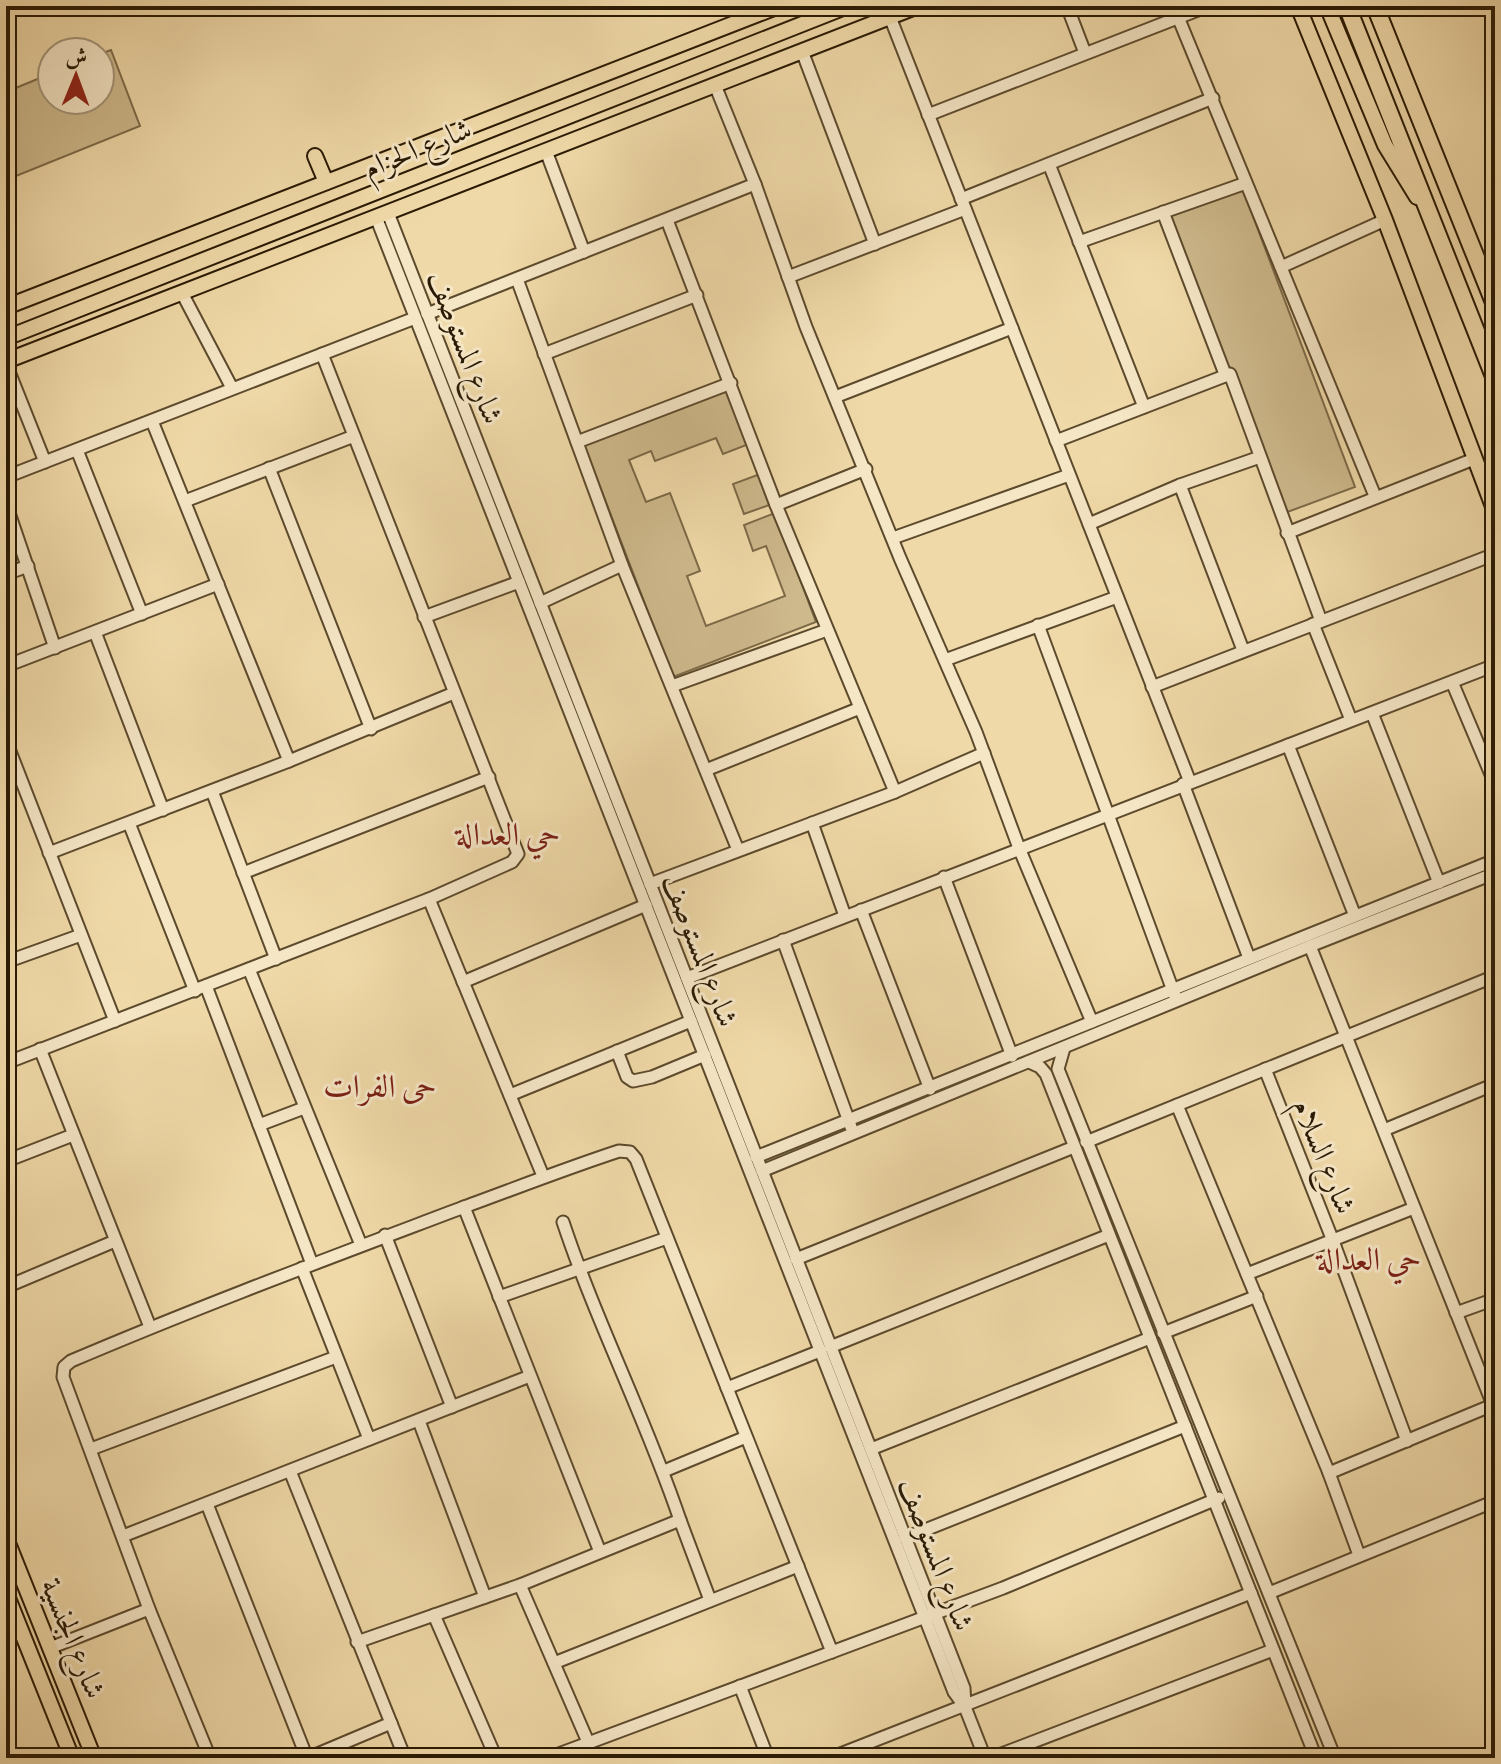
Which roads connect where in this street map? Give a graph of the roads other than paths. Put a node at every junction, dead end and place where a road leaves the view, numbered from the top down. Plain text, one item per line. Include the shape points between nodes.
1 (779, 6) edge
2 (848, 6) edge
3 (918, 6) edge
4 (1067, 6) edge
5 (1208, 6) edge
6 (1298, 6) edge
7 (1327, 6) edge
8 (1347, 6) edge
9 (1375, 6) edge
10 (890, 17) junction
11 (1178, 17) junction
12 (802, 51) junction
13 (1085, 53) junction
14 (648, 85) junction
15 (715, 85) junction
16 (1213, 98) junction
17 (517, 108) junction
18 (656, 108) junction
19 (928, 115) junction
20 (470, 127) junction
21 (527, 132) junction
22 (480, 151) junction
23 (546, 151) junction
24 (315, 156) dead end
25 (1049, 164) junction
26 (326, 182) junction
27 (1246, 183) junction
28 (755, 184) junction
29 (963, 204) junction
30 (1163, 212) junction
31 (382, 215) junction
32 (667, 220) junction
33 (1385, 220) junction
34 (1434, 224) junction
35 (1079, 242) junction
36 (875, 244) junction
37 (584, 252) junction
38 (1281, 267) junction
39 (788, 277) junction
40 (517, 279) junction
41 (178, 294) junction
42 (697, 295) junction
43 (101, 301) junction
44 (1495, 305) edge
45 (6, 307) edge
46 (421, 316) junction
47 (1012, 328) junction
48 (6, 338) edge
49 (322, 354) junction
50 (544, 354) junction
51 (6, 363) edge
52 (1225, 374) junction
53 (1495, 379) edge
54 (731, 383) junction
55 (232, 388) junction
56 (835, 397) junction
57 (1144, 407) junction
58 (152, 421) junction
59 (354, 436) junction
60 (1056, 441) junction
61 (577, 442) junction
62 (77, 450) junction
63 (1260, 457) junction
64 (1474, 459) junction
65 (45, 462) junction
66 (269, 468) junction
67 (866, 469) junction
68 (1069, 475) junction
69 (6, 477) edge
70 (1180, 485) junction
71 (1375, 496) junction
72 (185, 501) junction
73 (6, 504) edge
74 (776, 505) junction
75 (496, 506) junction
76 (1495, 512) edge
77 (1089, 524) junction
78 (1287, 533) junction
79 (893, 538) junction
80 (1495, 554) edge
81 (622, 565) junction
82 (28, 566) junction
83 (6, 574) edge
84 (519, 582) junction
85 (218, 584) junction
86 (1117, 597) junction
87 (540, 603) junction
88 (142, 614) junction
89 (424, 617) junction
90 (1317, 622) junction
91 (1038, 625) junction
92 (827, 630) junction
93 (95, 632) junction
94 (55, 648) junction
95 (1243, 650) junction
96 (945, 660) junction
97 (1495, 665) edge
98 (6, 666) edge
99 (1452, 682) junction
100 (672, 686) junction
101 (1152, 687) junction
102 (454, 693) junction
103 (860, 708) junction
104 (1372, 713) junction
105 (1351, 720) junction
106 (371, 729) junction
107 (6, 741) edge
108 (1288, 745) junction
109 (984, 753) junction
110 (289, 761) junction
111 (706, 770) junction
112 (489, 777) junction
113 (1186, 783) junction
114 (1495, 784) edge
115 (212, 791) junction
116 (895, 792) junction
117 (163, 810) junction
118 (1107, 814) junction
119 (129, 823) junction
120 (812, 823) junction
121 (620, 824) junction
122 (1019, 848) junction
123 (738, 850) junction
124 (49, 853) junction
125 (1495, 860) edge
126 (243, 873) junction
127 (1492, 875) edge
128 (944, 877) junction
129 (1461, 881) junction
130 (1439, 883) junction
131 (650, 884) junction
132 (1495, 892) edge
133 (429, 899) junction
134 (646, 905) junction
135 (861, 910) junction
136 (845, 916) junction
137 (1355, 916) junction
138 (81, 935) junction
139 (783, 940) junction
140 (1310, 946) junction
141 (1249, 958) junction
142 (276, 959) junction
143 (6, 962) edge
144 (249, 969) junction
145 (1495, 976) edge
146 (687, 978) junction
147 (463, 982) junction
148 (200, 988) junction
149 (1174, 996) junction
150 (115, 1021) junction
151 (691, 1021) junction
152 (1092, 1022) junction
153 (1346, 1036) junction
154 (1064, 1048) junction
155 (40, 1049) junction
156 (617, 1051) junction
157 (705, 1055) junction
158 (1012, 1056) junction
159 (1029, 1062) junction
160 (6, 1063) edge
161 (1058, 1069) junction
162 (1265, 1069) junction
163 (1046, 1074) junction
164 (1495, 1084) edge
165 (930, 1089) junction
166 (510, 1095) junction
167 (1177, 1105) junction
168 (304, 1108) junction
169 (259, 1125) junction
170 (851, 1126) junction
171 (1384, 1130) junction
172 (73, 1135) junction
173 (1086, 1142) junction
174 (1074, 1147) junction
175 (756, 1157) junction
176 (6, 1161) edge
177 (762, 1171) junction
178 (543, 1176) junction
179 (464, 1207) junction
180 (1414, 1208) junction
181 (563, 1222) dead end
182 (385, 1235) junction
183 (1109, 1235) junction
184 (667, 1238) junction
185 (115, 1241) junction
186 (1333, 1241) junction
187 (361, 1245) junction
188 (796, 1259) junction
189 (307, 1266) junction
190 (579, 1270) junction
191 (1247, 1274) junction
192 (6, 1287) edge
193 (802, 1288) junction
194 (1257, 1296) junction
195 (499, 1297) junction
196 (1495, 1299) edge
197 (1456, 1313) junction
198 (150, 1327) junction
199 (1163, 1333) junction
200 (1150, 1338) junction
201 (825, 1349) junction
202 (336, 1357) junction
203 (530, 1376) junction
204 (727, 1388) junction
205 (844, 1396) junction
206 (452, 1407) junction
207 (1494, 1407) edge
208 (419, 1421) junction
209 (1185, 1426) junction
210 (746, 1437) junction
211 (369, 1439) junction
212 (1407, 1441) junction
213 (91, 1449) junction
214 (871, 1449) junction
215 (290, 1471) junction
216 (664, 1471) junction
217 (1329, 1473) junction
218 (1229, 1494) junction
219 (1214, 1500) junction
220 (1495, 1501) edge
221 (207, 1504) junction
222 (680, 1520) junction
223 (123, 1536) junction
224 (6, 1538) edge
225 (905, 1538) junction
226 (600, 1552) junction
227 (1359, 1555) junction
228 (798, 1566) junction
229 (520, 1585) junction
230 (6, 1593) edge
231 (1251, 1593) junction
232 (1269, 1593) junction
233 (485, 1597) junction
234 (710, 1600) junction
235 (149, 1609) junction
236 (434, 1615) junction
237 (930, 1616) junction
238 (357, 1642) junction
239 (50, 1648) junction
240 (1273, 1650) junction
241 (832, 1652) junction
242 (554, 1663) junction
243 (740, 1686) junction
244 (965, 1707) junction
245 (391, 1723) junction
246 (588, 1742) junction
247 (553, 1757) edge
248 (72, 1758) edge
249 (94, 1758) edge
250 (210, 1758) edge
251 (308, 1758) edge
252 (405, 1758) edge
253 (496, 1758) edge
254 (768, 1758) edge
255 (830, 1758) edge
256 (988, 1758) edge
257 (1316, 1758) edge
258 (1335, 1758) edge

1 - 17 main road, شارع الحزام
2 - 14 main road, شارع الحزام
3 - 10 main road
4 - 13 street
5 - 11 street
6 - 33 main road
7 - 34 main road via 1385,145
8 - 34 highway
9 - 44 highway
10 - 12 main road
10 - 19 street
11 - 13 street
11 - 16 street
12 - 15 main road
12 - 36 street
13 - 19 street
14 - 18 main road
14 - 21 main road, شارع الحزام
15 - 18 main road
15 - 28 street
16 - 25 street
16 - 27 street
17 - 20 main road, شارع الحزام
17 - 21 main road via 511,125
18 - 23 main road
19 - 29 street
20 - 22 main road via 486,134
20 - 26 main road, شارع الحزام
21 - 22 main road, شارع الحزام
22 - 43 main road, شارع الحزام
23 - 31 main road
23 - 37 street
24 - 26 main road
25 - 29 street
25 - 35 street
26 - 45 main road, شارع الحزام
27 - 30 street
27 - 38 street
28 - 32 street
28 - 39 street
29 - 36 street
29 - 47 street
30 - 35 street
30 - 52 street
31 - 41 main road
31 - 46 street, شارع المستوصف
32 - 37 street
32 - 42 street
33 - 38 street
33 - 64 main road
34 - 53 highway
35 - 57 street
36 - 39 street
37 - 40 street
38 - 71 street
39 - 56 street
40 - 46 street
40 - 50 street
41 - 43 main road
41 - 51 main road
41 - 55 street
42 - 50 street
42 - 54 street
43 - 48 main road, شارع الحزام
46 - 49 street
46 - 75 street, شارع المستوصف
47 - 56 street
47 - 60 street
49 - 55 street
49 - 59 street
50 - 61 street
51 - 65 street
52 - 57 street
52 - 63 street via 1230,374
54 - 61 street
54 - 74 street
55 - 58 street
56 - 67 street
57 - 60 street
58 - 62 street
58 - 72 street
59 - 66 street
59 - 89 street
60 - 68 street
61 - 81 street
62 - 65 street
62 - 88 street
63 - 70 street
63 - 78 street
64 - 71 street
64 - 76 main road
65 - 69 street
66 - 72 street
66 - 106 street
67 - 74 street
67 - 79 street
68 - 77 street
68 - 79 street
70 - 77 street
70 - 95 street
71 - 78 street
72 - 85 street
73 - 82 street
74 - 92 street
75 - 84 street, شارع المستوصف
75 - 87 street, شارع المستوصف
77 - 86 street
78 - 90 street
79 - 96 street
80 - 90 street
81 - 87 street
81 - 100 street
82 - 83 street
82 - 94 street
84 - 89 street
84 - 121 street, شارع المستوصف
85 - 88 street
85 - 110 street
86 - 91 street
86 - 101 street
87 - 121 street, شارع المستوصف
88 - 93 street
89 - 102 street
90 - 95 street
90 - 105 street
91 - 96 street
91 - 118 street
92 - 100 street
92 - 103 street
93 - 94 street
93 - 117 street
94 - 98 street
95 - 101 street
96 - 109 street
97 - 99 street
99 - 104 street
99 - 114 street
100 - 111 street
101 - 113 street
102 - 106 street
102 - 112 street
103 - 111 street
103 - 116 street
104 - 105 street
104 - 130 street
105 - 108 street
106 - 110 street
107 - 124 street
108 - 113 street
108 - 137 street
109 - 116 street
109 - 122 street
110 - 115 street
111 - 123 street
112 - 126 street
112 - 133 street via 518,854 512,862
113 - 118 street
113 - 141 street
115 - 117 street
115 - 126 street
116 - 120 street
117 - 119 street
118 - 122 street
118 - 149 street
119 - 124 street
119 - 148 street
120 - 123 street
120 - 136 street
121 - 131 street, شارع المستوصف
121 - 134 street, شارع المستوصف
122 - 128 street
122 - 152 street
123 - 131 street
124 - 138 street
125 - 129 street
126 - 142 street
127 - 129 street
127 - 132 street
128 - 135 street
128 - 158 street
129 - 130 street
129 - 140 street
130 - 137 street
131 - 146 street, شارع المستوصف
133 - 142 street
133 - 147 street
134 - 147 street
134 - 151 street, شارع المستوصف
135 - 136 street
135 - 165 street
136 - 139 street
137 - 141 street
138 - 143 street
138 - 150 street
139 - 146 street
139 - 170 street
140 - 149 street
140 - 153 street
141 - 149 street
142 - 144 street
144 - 148 street
144 - 168 street
145 - 153 street
146 - 175 street, شارع المستوصف
147 - 166 street
148 - 150 street
148 - 169 street
149 - 152 street
149 - 154 street
150 - 155 street
151 - 156 street
151 - 157 street, شارع المستوصف
152 - 158 street
153 - 162 street
153 - 171 street
154 - 159 street
154 - 161 street
155 - 160 street
155 - 172 street
156 - 157 street via 633,1081
156 - 166 street
157 - 193 street, شارع المستوصف
158 - 165 street
159 - 163 street
159 - 170 street
161 - 163 street
161 - 173 street
162 - 167 street
162 - 186 street, شارع السلام
163 - 174 street
164 - 171 street
165 - 170 street
166 - 178 street
167 - 173 street
167 - 191 street
168 - 169 street
168 - 187 street
169 - 189 street
170 - 175 street
170 - 177 street
171 - 180 street
172 - 176 street
172 - 185 street
173 - 199 street
174 - 183 street
174 - 188 street
175 - 177 street, شارع المستوصف
177 - 188 street, شارع المستوصف
178 - 179 street
178 - 184 street via 630,1152
179 - 182 street
179 - 195 street
180 - 186 street
180 - 197 street
181 - 190 street
182 - 187 street
182 - 206 street
183 - 200 street
183 - 201 street
184 - 190 street
184 - 204 street
185 - 192 street
185 - 198 street
186 - 191 street
186 - 212 street, شارع السلام
187 - 189 street
188 - 193 street, شارع المستوصف
189 - 198 street
189 - 202 street
190 - 195 street
190 - 216 street
191 - 194 street
193 - 201 street, شارع المستوصف
194 - 199 street
194 - 217 street
195 - 203 street
196 - 197 street
197 - 207 street
198 - 213 street via 64,1367 63,1377
199 - 218 street
200 - 209 street
200 - 214 street
201 - 204 street
201 - 205 street, شارع المستوصف
202 - 211 street
202 - 213 street
203 - 206 street
203 - 226 street
204 - 210 street
205 - 214 street, شارع المستوصف
205 - 237 street, شارع المستوصف
206 - 208 street
207 - 212 street
208 - 211 street
208 - 233 street
209 - 219 street
209 - 225 street
210 - 216 street
210 - 228 street
211 - 215 street
212 - 217 street
213 - 223 street
214 - 225 street, شارع المستوصف
215 - 221 street
215 - 238 street
216 - 222 street
217 - 227 street
218 - 219 street
218 - 232 street
219 - 231 street
219 - 237 street
220 - 227 street
221 - 223 street
221 - 251 street
222 - 226 street
222 - 234 street
223 - 235 street
224 - 239 main road, شارع الجنسية
225 - 237 street, شارع المستوصف
226 - 229 street
227 - 232 street
228 - 234 street
228 - 241 street
229 - 233 street
229 - 242 street
230 - 248 main road, شارع الجنسية
231 - 240 street
231 - 244 street
232 - 258 street
233 - 236 street
234 - 242 street
235 - 239 street
235 - 250 street
236 - 238 street
236 - 253 street
237 - 241 street
237 - 244 street, شارع المستوصف via 964,1688
238 - 245 street
239 - 249 main road, شارع الجنسية
240 - 256 street
240 - 257 street
241 - 243 street
242 - 246 street
243 - 246 street
243 - 254 street
244 - 255 street
244 - 256 street, شارع المستوصف
245 - 251 street
245 - 252 street
246 - 247 street

